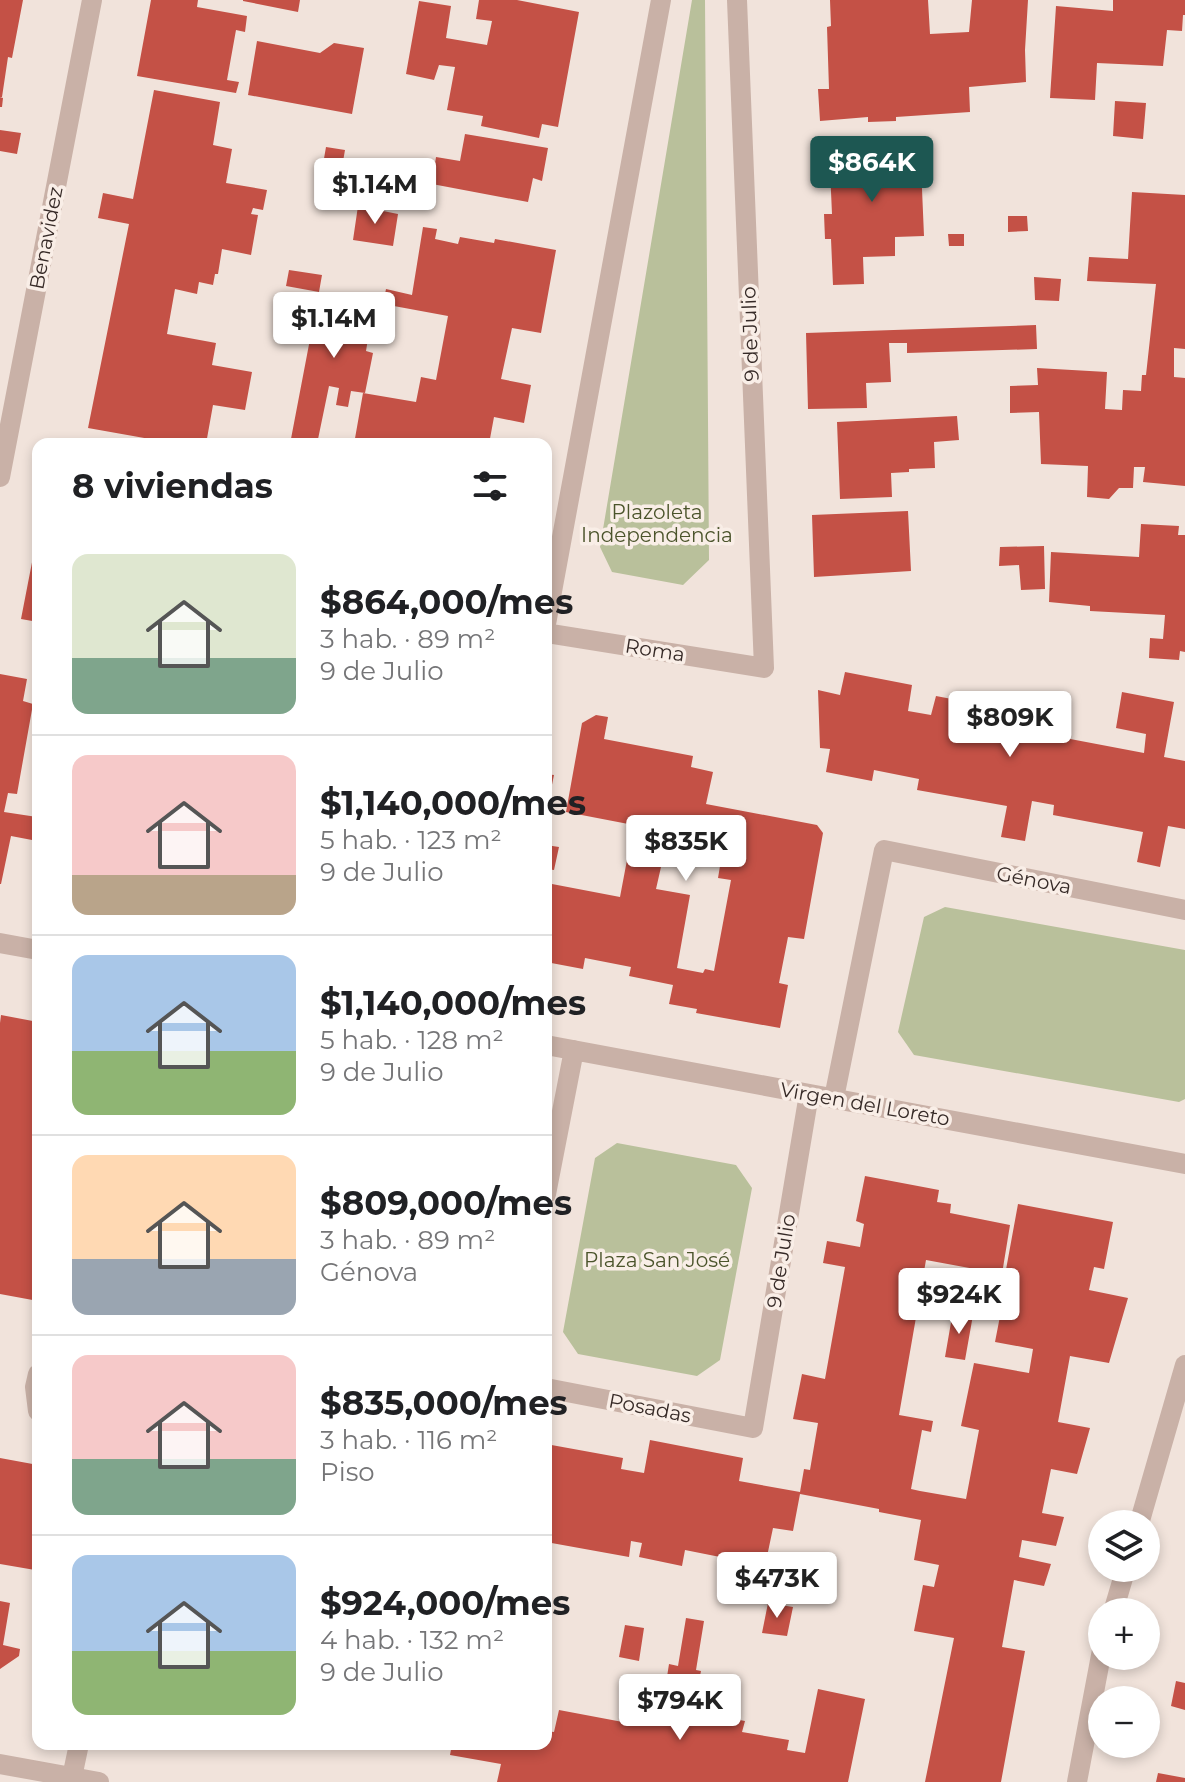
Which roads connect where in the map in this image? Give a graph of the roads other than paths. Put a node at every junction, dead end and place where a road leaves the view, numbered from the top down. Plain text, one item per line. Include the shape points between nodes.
1 (92, 0) edge
2 (661, 0) edge
3 (737, 0) edge
4 (0, 477) edge
5 (552, 591) edge
6 (552, 634) edge
7 (764, 668) joint
8 (1185, 910) edge
9 (0, 943) edge
10 (32, 949) edge
11 (552, 1046) edge
12 (574, 1050) junction
13 (809, 1094) junction
14 (834, 1098) junction
15 (552, 1163) edge
16 (1185, 1164) edge
17 (1185, 1365) edge
18 (552, 1389) edge
19 (753, 1428) joint
20 (1143, 1510) edge
21 (1098, 1670) edge
22 (78, 1750) edge
23 (0, 1764) edge
24 (72, 1780) edge
25 (99, 1782) edge
26 (1077, 1782) edge

1 - 4 street, Benavidez
2 - 5 street
3 - 7 street, 9 de Julio
6 - 7 street, Roma
8 - 14 street, Génova via 884,850
9 - 10 street
11 - 12 street, Virgen del Loreto
12 - 13 street, Virgen del Loreto
12 - 15 street
13 - 14 street, Virgen del Loreto
13 - 19 street, 9 de Julio
14 - 16 street, Virgen del Loreto
17 - 20 street
18 - 19 street, Posadas
21 - 26 street
22 - 24 street
23 - 24 street
24 - 25 street

